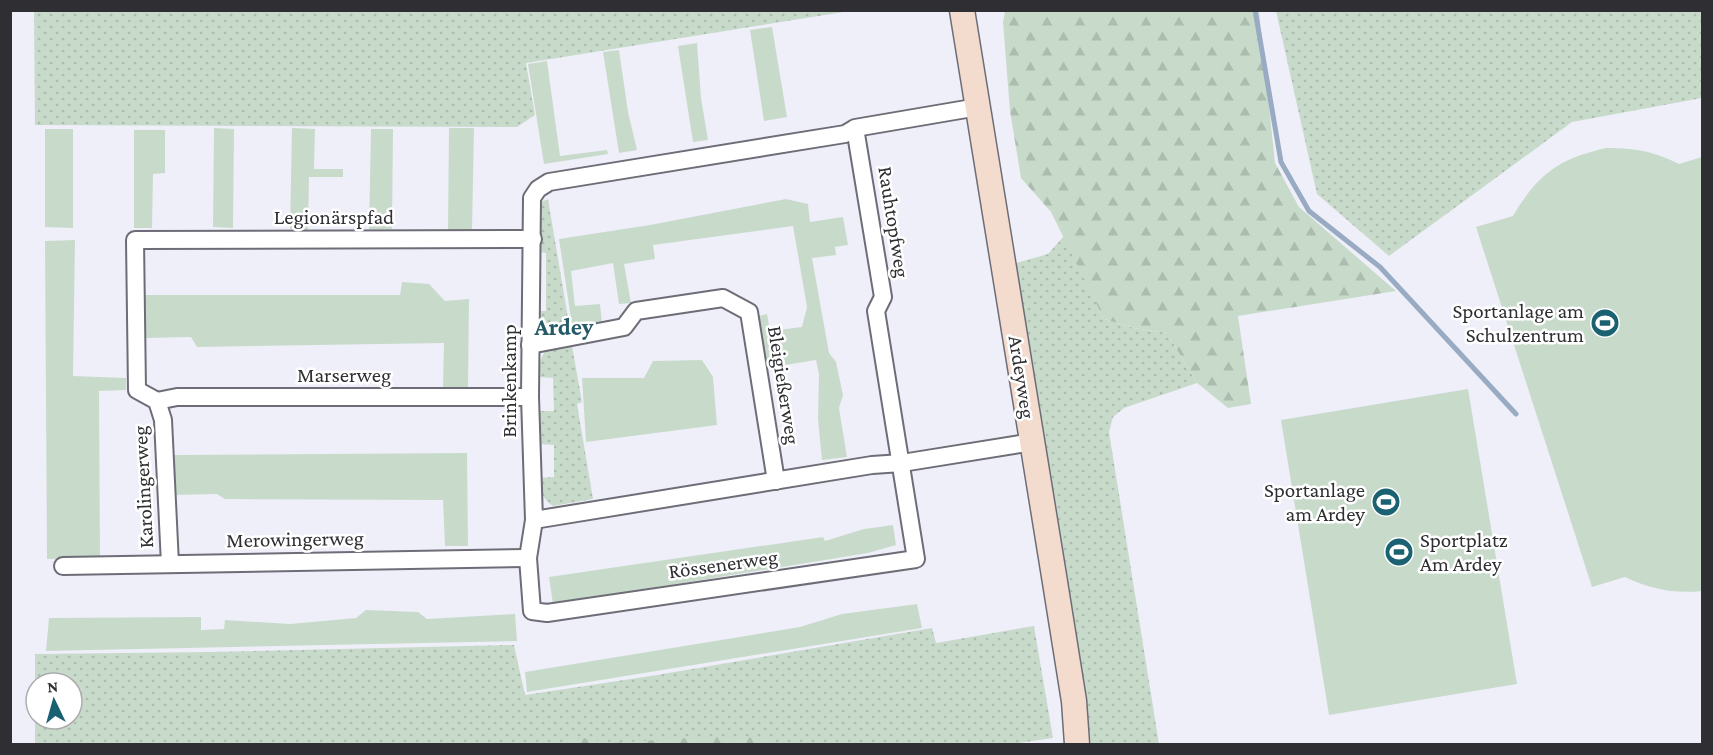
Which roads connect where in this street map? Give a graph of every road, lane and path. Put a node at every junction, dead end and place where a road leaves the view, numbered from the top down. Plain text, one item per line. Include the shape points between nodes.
1 (962, 10) edge
2 (978, 107) junction
3 (855, 128) junction
4 (533, 239) junction
5 (135, 240) joint
6 (530, 345) junction
7 (530, 397) junction
8 (158, 401) junction
9 (1033, 442) junction
10 (902, 463) junction
11 (776, 481) junction
12 (534, 520) junction
13 (528, 558) junction
14 (170, 564) junction
15 (63, 566) dead end
16 (1077, 744) edge

1 - 2 main road, Ardeyweg
2 - 3 street, Brinkenkamp
2 - 9 main road, Ardeyweg
3 - 4 street, Brinkenkamp via 845,134 549,182 532,198
3 - 10 street, Rauhtopfweg via 883,297 876,311
4 - 5 street, Legionärspfad
4 - 6 street, Brinkenkamp
5 - 8 street, Karolingerweg via 137,390
6 - 7 street, Brinkenkamp
6 - 11 street, Bleigießerweg via 624,327 636,311 723,298 749,312
7 - 8 street, Marserweg
7 - 12 street, Brinkenkamp
8 - 14 street, Karolingerweg via 163,420
9 - 10 street
9 - 16 main road, Ardeyweg via 1074,701
10 - 11 street
10 - 13 street, Rössenerweg via 916,559 548,613 532,611
11 - 12 street
12 - 13 street, Rössenerweg
13 - 14 street, Merowingerweg
14 - 15 street, Merowingerweg

